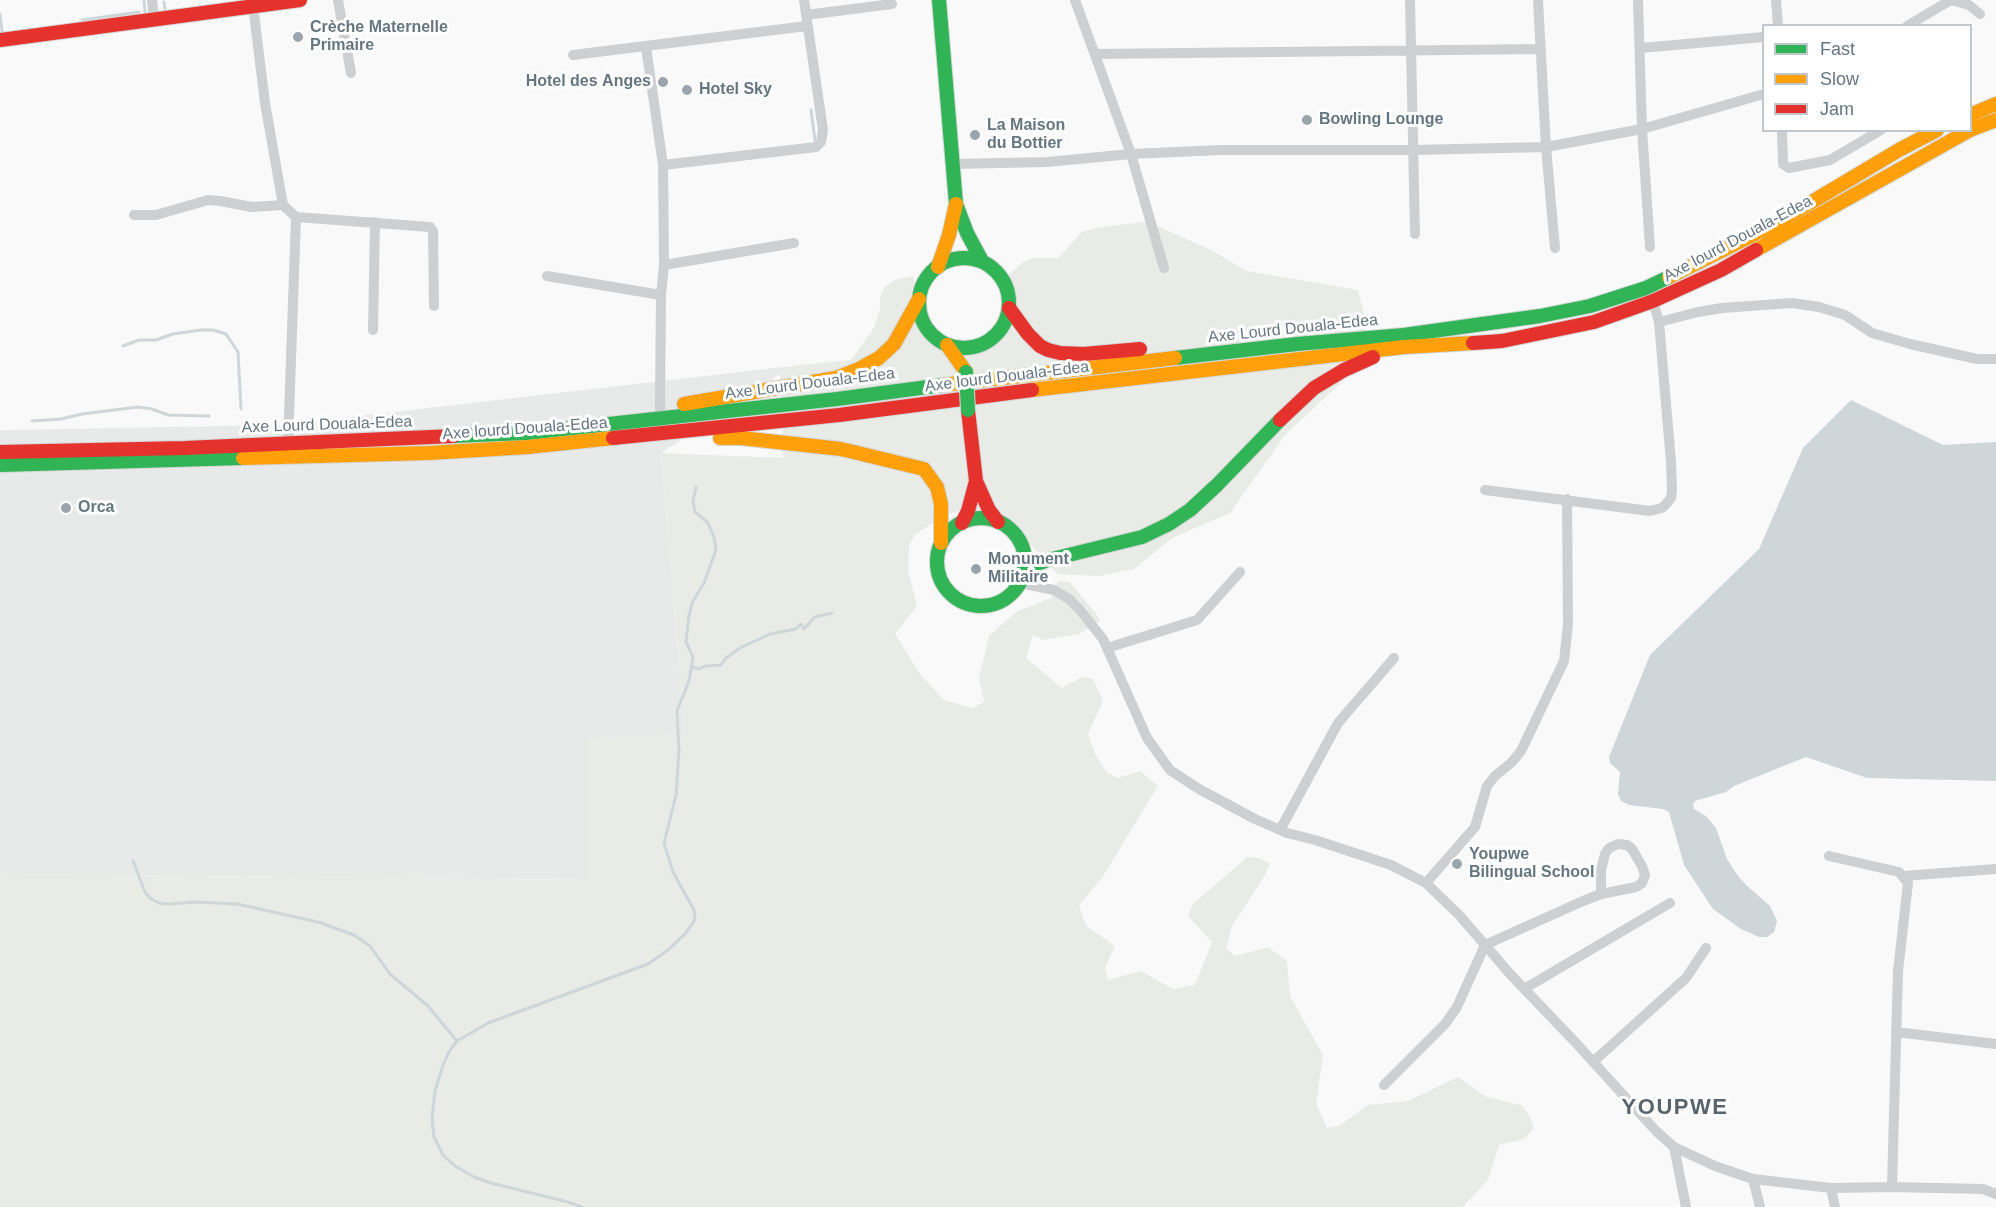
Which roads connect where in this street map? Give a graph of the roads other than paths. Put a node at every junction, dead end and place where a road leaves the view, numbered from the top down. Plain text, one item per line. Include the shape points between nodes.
1 (152, 0) edge
2 (300, 0) edge
3 (338, 0) edge
4 (804, 0) edge
5 (939, 0) edge
6 (1075, 0) edge
7 (1410, 0) edge
8 (1538, 0) edge
9 (1638, 0) edge
10 (1776, 0) edge
11 (1951, 0) edge
12 (892, 4) dead end
13 (253, 6) junction
14 (1980, 14) dead end
15 (154, 18) junction
16 (806, 21) junction
17 (1778, 24) edge
18 (1910, 24) edge
19 (1762, 37) edge
20 (0, 40) edge
21 (646, 47) junction
22 (1641, 48) junction
23 (1541, 49) junction
24 (1411, 51) junction
25 (1095, 54) junction
26 (573, 56) dead end
27 (351, 73) dead end
28 (1762, 95) edge
29 (1996, 104) edge
30 (1972, 115) edge
31 (1996, 120) edge
32 (1642, 129) junction
33 (1972, 129) edge
34 (1782, 132) edge
35 (1878, 132) edge
36 (1933, 132) edge
37 (1966, 132) edge
38 (1546, 147) junction
39 (1413, 150) junction
40 (1131, 153) junction
41 (953, 164) junction
42 (663, 165) junction
43 (956, 204) junction
44 (282, 205) junction
45 (134, 215) dead end
46 (296, 217) junction
47 (375, 222) junction
48 (1414, 234) dead end
49 (794, 243) dead end
50 (1650, 247) dead end
51 (1555, 248) dead end
52 (982, 261) junction
53 (664, 266) junction
54 (938, 267) junction
55 (1164, 268) dead end
56 (547, 276) dead end
57 (661, 295) junction
58 (919, 299) junction
59 (1653, 301) junction
60 (434, 306) dead end
61 (1009, 308) junction
62 (1659, 322) junction
63 (373, 330) dead end
64 (981, 344) junction
65 (1297, 344) junction
66 (947, 345) junction
67 (1404, 347) junction
68 (1996, 359) edge
69 (966, 372) junction
70 (660, 409) junction
71 (624, 422) junction
72 (626, 437) junction
73 (288, 444) junction
74 (0, 450) edge
75 (0, 465) edge
76 (976, 481) junction
77 (1485, 490) dead end
78 (1567, 499) junction
79 (998, 522) junction
80 (962, 523) junction
81 (941, 543) junction
82 (1024, 569) junction
83 (1240, 573) dead end
84 (1020, 583) junction
85 (1107, 648) junction
86 (1394, 658) dead end
87 (1280, 830) junction
88 (1829, 856) dead end
89 (1995, 869) edge
90 (1904, 876) junction
91 (1426, 884) junction
92 (1601, 894) junction
93 (1670, 903) dead end
94 (1485, 945) junction
95 (1706, 948) dead end
96 (1524, 989) junction
97 (1896, 1032) junction
98 (1996, 1044) edge
99 (1593, 1062) junction
100 (1384, 1085) dead end
101 (1674, 1147) junction
102 (1753, 1179) junction
103 (1892, 1187) junction
104 (1831, 1188) junction
105 (1996, 1194) edge
106 (1683, 1206) edge
107 (1760, 1207) edge
108 (1835, 1207) edge

1 - 15 street
2 - 13 main road
3 - 27 street
4 - 16 street
5 - 41 main road
6 - 25 street
7 - 24 street
8 - 23 street
9 - 22 street
10 - 17 street
11 - 14 street via 1969,5
11 - 18 street
12 - 16 street
13 - 15 main road
13 - 44 street
15 - 20 main road
16 - 21 street
16 - 42 street via 823,130 816,147
19 - 22 street
21 - 26 street
21 - 42 street
22 - 32 street
23 - 24 street
23 - 38 street
24 - 25 street
24 - 39 street
25 - 40 street
28 - 32 street
29 - 30 main road
31 - 33 main road, Axe lourd Douala-Edea
32 - 38 street
32 - 50 street
34 - 35 street via 1783,164 1789,168 1830,160
36 - 65 main road, Axe Lourd Douala-Edea via 1773,225 1646,288 1590,306 1496,324
37 - 59 main road, Axe lourd Douala-Edea via 1721,270
38 - 39 street
38 - 51 street
39 - 40 street
39 - 48 street
40 - 41 street via 1047,162
40 - 55 street
41 - 43 main road
42 - 53 street
43 - 52 main road
43 - 54 main road
44 - 45 street via 252,207 208,200 156,215
44 - 46 street
46 - 47 street
46 - 73 street
47 - 60 street via 430,227 433,231
47 - 63 street
49 - 53 street
52 - 54 main road via 967,258
52 - 61 main road via 1003,280
53 - 57 street
54 - 58 main road via 924,284
56 - 57 street
57 - 70 street
58 - 66 main road via 928,330
58 - 70 main road via 894,344 859,369 836,378
59 - 62 street
59 - 67 main road, Axe lourd Douala-Edea via 1594,322 1502,341
61 - 64 main road via 995,335
61 - 65 main road via 1040,345 1060,353 1200,344
62 - 68 street via 1722,308 1792,303 1845,315 1872,333 1910,344 1977,359
62 - 78 street via 1671,498 1662,508 1650,511
64 - 66 main road via 960,348
64 - 69 main road
65 - 71 main road, Axe Lourd Douala-Edea
66 - 69 main road
67 - 72 main road, Axe lourd Douala-Edea via 994,394 839,416
67 - 82 main road via 1365,360 1314,388 1217,485 1169,524 1142,537
69 - 76 main road, bridge
70 - 71 main road
71 - 73 main road, Axe Lourd Douala-Edea via 527,433
72 - 75 main road, Axe lourd Douala-Edea via 429,453
72 - 81 main road via 741,438 841,449 924,469 937,487 941,504
73 - 74 main road, Axe Lourd Douala-Edea
76 - 79 main road
76 - 80 main road
77 - 78 street
78 - 91 street via 1568,624 1564,662 1521,751 1487,786 1475,827
79 - 80 main road via 980,518
79 - 82 main road via 1016,536 1025,557
80 - 81 main road
81 - 84 main road via 938,573 954,598 983,606 998,603
82 - 84 main road
83 - 85 street via 1197,620
84 - 85 street via 1054,590 1069,599
85 - 87 street via 1147,738 1170,770
86 - 87 street via 1338,723
87 - 91 street via 1391,865
88 - 90 street
89 - 90 street
90 - 97 street via 1908,883
91 - 94 street
92 - 92 street via 1636,887 1644,879 1642,866 1627,845 1618,844 1605,854
92 - 94 street
93 - 96 street
94 - 96 street
94 - 100 street via 1445,1024
95 - 99 street via 1686,978
96 - 99 street
97 - 98 street
97 - 103 street
99 - 101 street
101 - 102 street
101 - 106 street
102 - 104 street
102 - 107 street
103 - 104 street
103 - 105 street via 1983,1189
104 - 108 street

